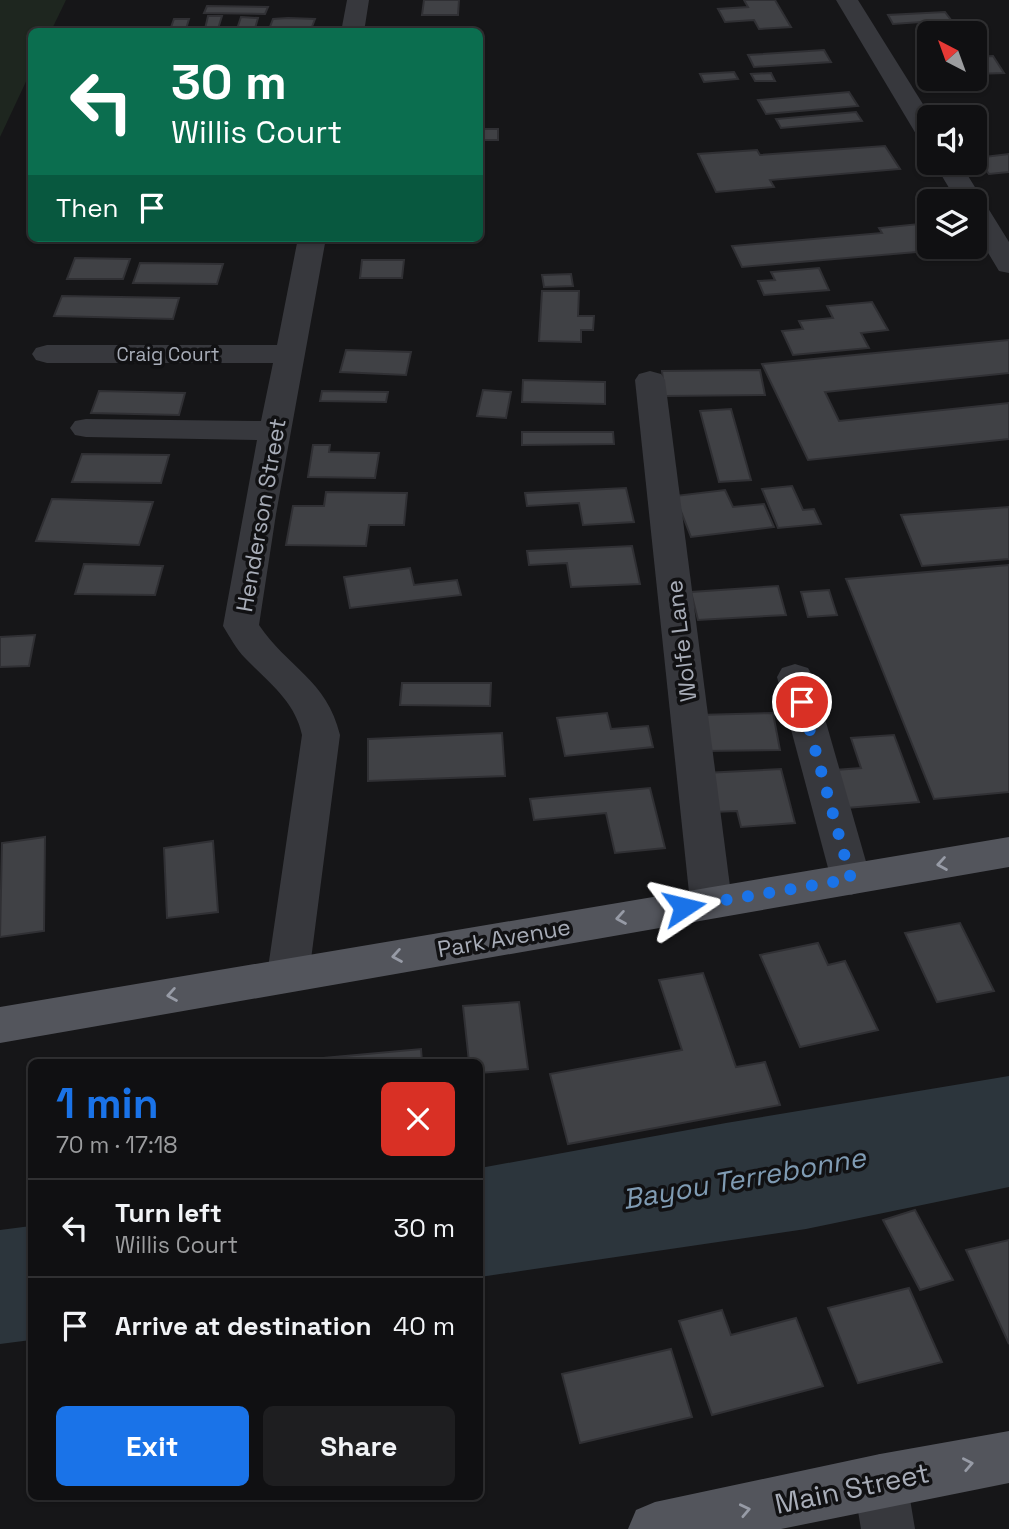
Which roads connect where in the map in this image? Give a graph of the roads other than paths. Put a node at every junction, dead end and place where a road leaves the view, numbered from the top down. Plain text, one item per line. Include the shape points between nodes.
1 (358, 0) edge
2 (847, 0) edge
3 (353, 28) edge
4 (917, 114) edge
5 (987, 229) edge
6 (311, 242) edge
7 (1009, 265) edge
8 (47, 354) dead end
9 (290, 354) junction
10 (650, 380) dead end
11 (86, 428) dead end
12 (276, 430) junction
13 (795, 677) dead end
14 (1009, 852) edge
15 (851, 879) junction
16 (711, 902) junction
17 (288, 975) junction
18 (0, 1024) edge
19 (1009, 1457) edge
20 (884, 1505) edge
21 (655, 1529) edge

1 - 3 street
2 - 4 street
5 - 7 street
6 - 9 street, Henderson Street
8 - 9 street, Craig Court
9 - 12 street, Henderson Street
10 - 16 street, Wolfe Lane
11 - 12 street
12 - 17 street, Henderson Street via 242,626 255,648 316,713 321,735
13 - 15 street
14 -> 15 main road, Park Avenue
15 - 16 main road, Park Avenue
16 -> 17 main road, Park Avenue
17 -> 18 main road, Park Avenue
20 -> 19 main road, Main Street
21 -> 20 main road, Main Street

